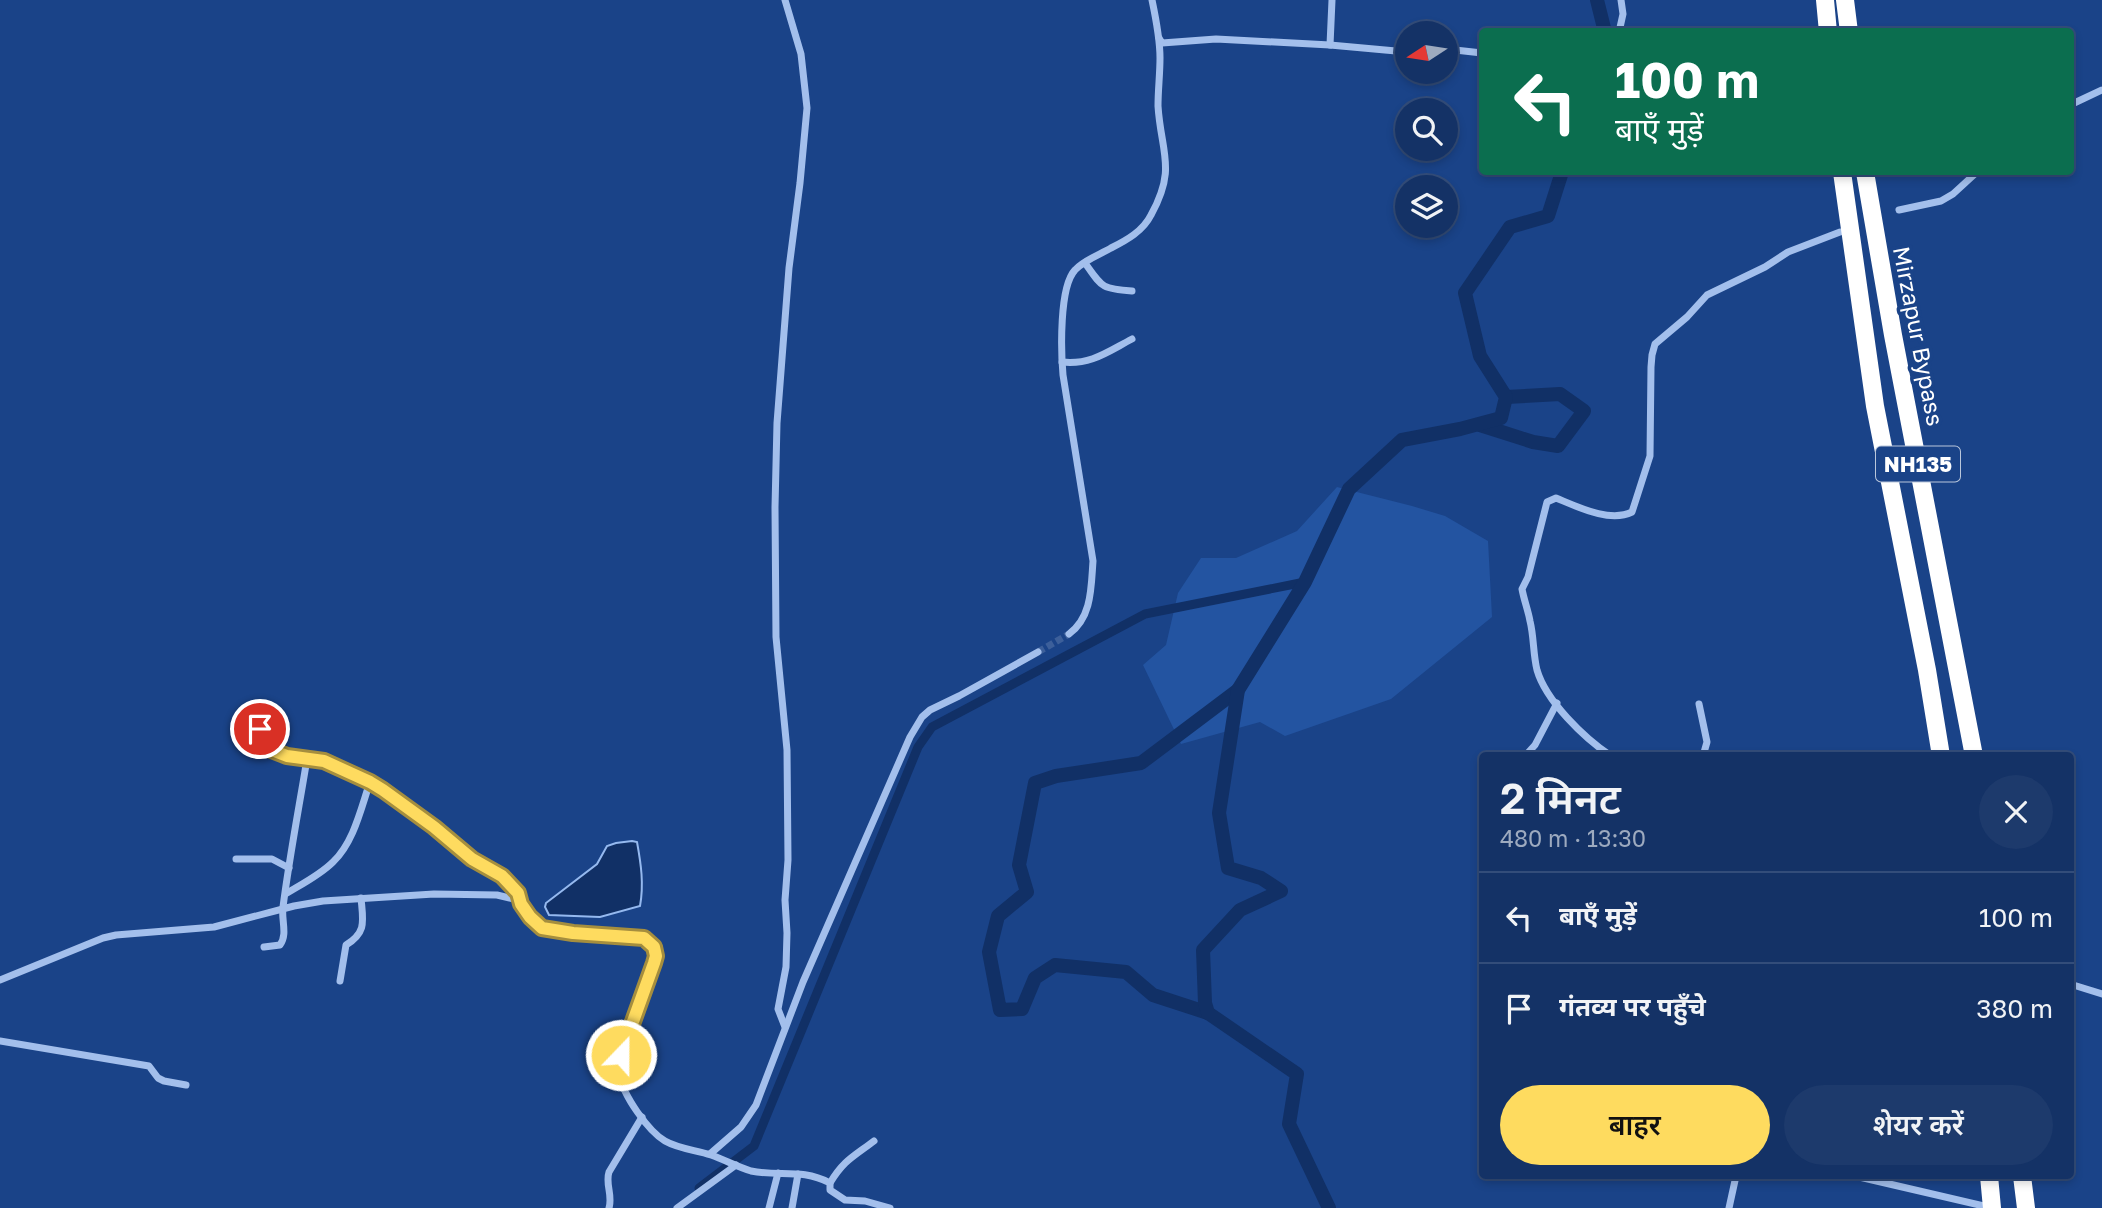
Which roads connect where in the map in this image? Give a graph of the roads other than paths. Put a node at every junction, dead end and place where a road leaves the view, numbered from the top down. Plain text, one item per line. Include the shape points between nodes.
1 (785, 0) edge
2 (1152, 0) edge
3 (1332, 0) edge
4 (1621, 0) edge
5 (1825, 0) edge
6 (1846, 0) edge
7 (1620, 28) edge
8 (1828, 28) edge
9 (1849, 28) edge
10 (1158, 38) junction
11 (1330, 45) junction
12 (1458, 50) edge
13 (1395, 51) edge
14 (1479, 52) edge
15 (2102, 90) edge
16 (2074, 103) edge
17 (1842, 175) edge
18 (1866, 175) edge
19 (1974, 175) edge
20 (1899, 211) dead end
21 (1840, 232) dead end
22 (1085, 262) junction
23 (1132, 292) dead end
24 (1132, 339) dead end
25 (1062, 362) junction
26 (1069, 634) tunnel mouth
27 (1038, 652) tunnel mouth
28 (1557, 703) junction
29 (1699, 704) dead end
30 (260, 729) dead end
31 (1529, 752) edge
32 (1605, 752) edge
33 (1704, 752) edge
34 (1940, 752) edge
35 (1973, 752) edge
36 (309, 760) junction
37 (370, 782) junction
38 (236, 859) dead end
39 (289, 868) junction
40 (287, 893) junction
41 (361, 898) junction
42 (521, 904) junction
43 (283, 908) junction
44 (264, 947) dead end
45 (0, 980) edge
46 (340, 981) dead end
47 (2074, 985) edge
48 (2102, 994) edge
49 (785, 1027) junction
50 (0, 1041) edge
51 (186, 1085) dead end
52 (642, 1117) junction
53 (874, 1141) dead end
54 (712, 1155) junction
55 (732, 1163) junction
56 (778, 1173) junction
57 (798, 1174) junction
58 (1735, 1179) edge
59 (1867, 1179) edge
60 (1989, 1179) edge
61 (2022, 1179) edge
62 (830, 1183) junction
63 (609, 1208) edge
64 (677, 1208) edge
65 (769, 1208) edge
66 (792, 1208) edge
67 (890, 1208) edge
68 (1729, 1208) edge
69 (1990, 1208) edge
70 (2026, 1208) edge

1 - 49 street via 801,54 807,108 777,423 776,636 787,750 788,848 786,967 778,1009
2 - 10 street
3 - 11 street
4 - 7 street
5 - 8 highway
6 - 9 highway
10 - 11 street via 1162,43 1216,39
10 - 22 street via 1165,182 1141,229
11 - 13 street
12 - 14 street
15 - 16 street
17 - 34 highway, NH135 via 1875,406
18 - 35 highway, Mirzapur Bypass / NH135
19 - 20 street via 1941,201
21 - 28 street via 1788,252 1707,295 1655,344 1650,456 1631,513 1592,512 1556,498 1547,502 1522,589 1538,673
22 - 23 street via 1103,287
22 - 25 street via 1072,273 1067,288
24 - 25 street via 1084,363
25 - 26 street via 1093,561 1086,614
27 - 49 street via 922,717 909,737
28 - 31 street
28 - 32 street
29 - 33 street via 1707,742
30 - 36 street via 269,749
36 - 37 street via 324,761
36 - 39 street
37 - 40 street via 354,827 335,860
37 - 42 street via 472,859 502,876 518,893
38 - 39 street via 272,859
39 - 40 street
40 - 43 street
41 - 42 street via 497,895
41 - 43 street
41 - 46 street via 362,929 345,948
42 - 52 street via 542,928 634,936 654,947 654,963 619,1067 624,1089
43 - 44 street via 283,942
43 - 45 street via 214,927 103,938
47 - 48 street
49 - 54 street via 750,1116
50 - 51 street via 149,1066 158,1078
52 - 54 street via 663,1140
52 - 63 street via 609,1172
53 - 62 street via 848,1159
54 - 55 street
55 - 56 street via 752,1171
55 - 64 street
56 - 57 street
56 - 65 street
57 - 62 street
57 - 66 street
58 - 68 street
59 - 69 street
60 - 69 highway
61 - 70 highway
62 - 67 street via 830,1190 845,1200

